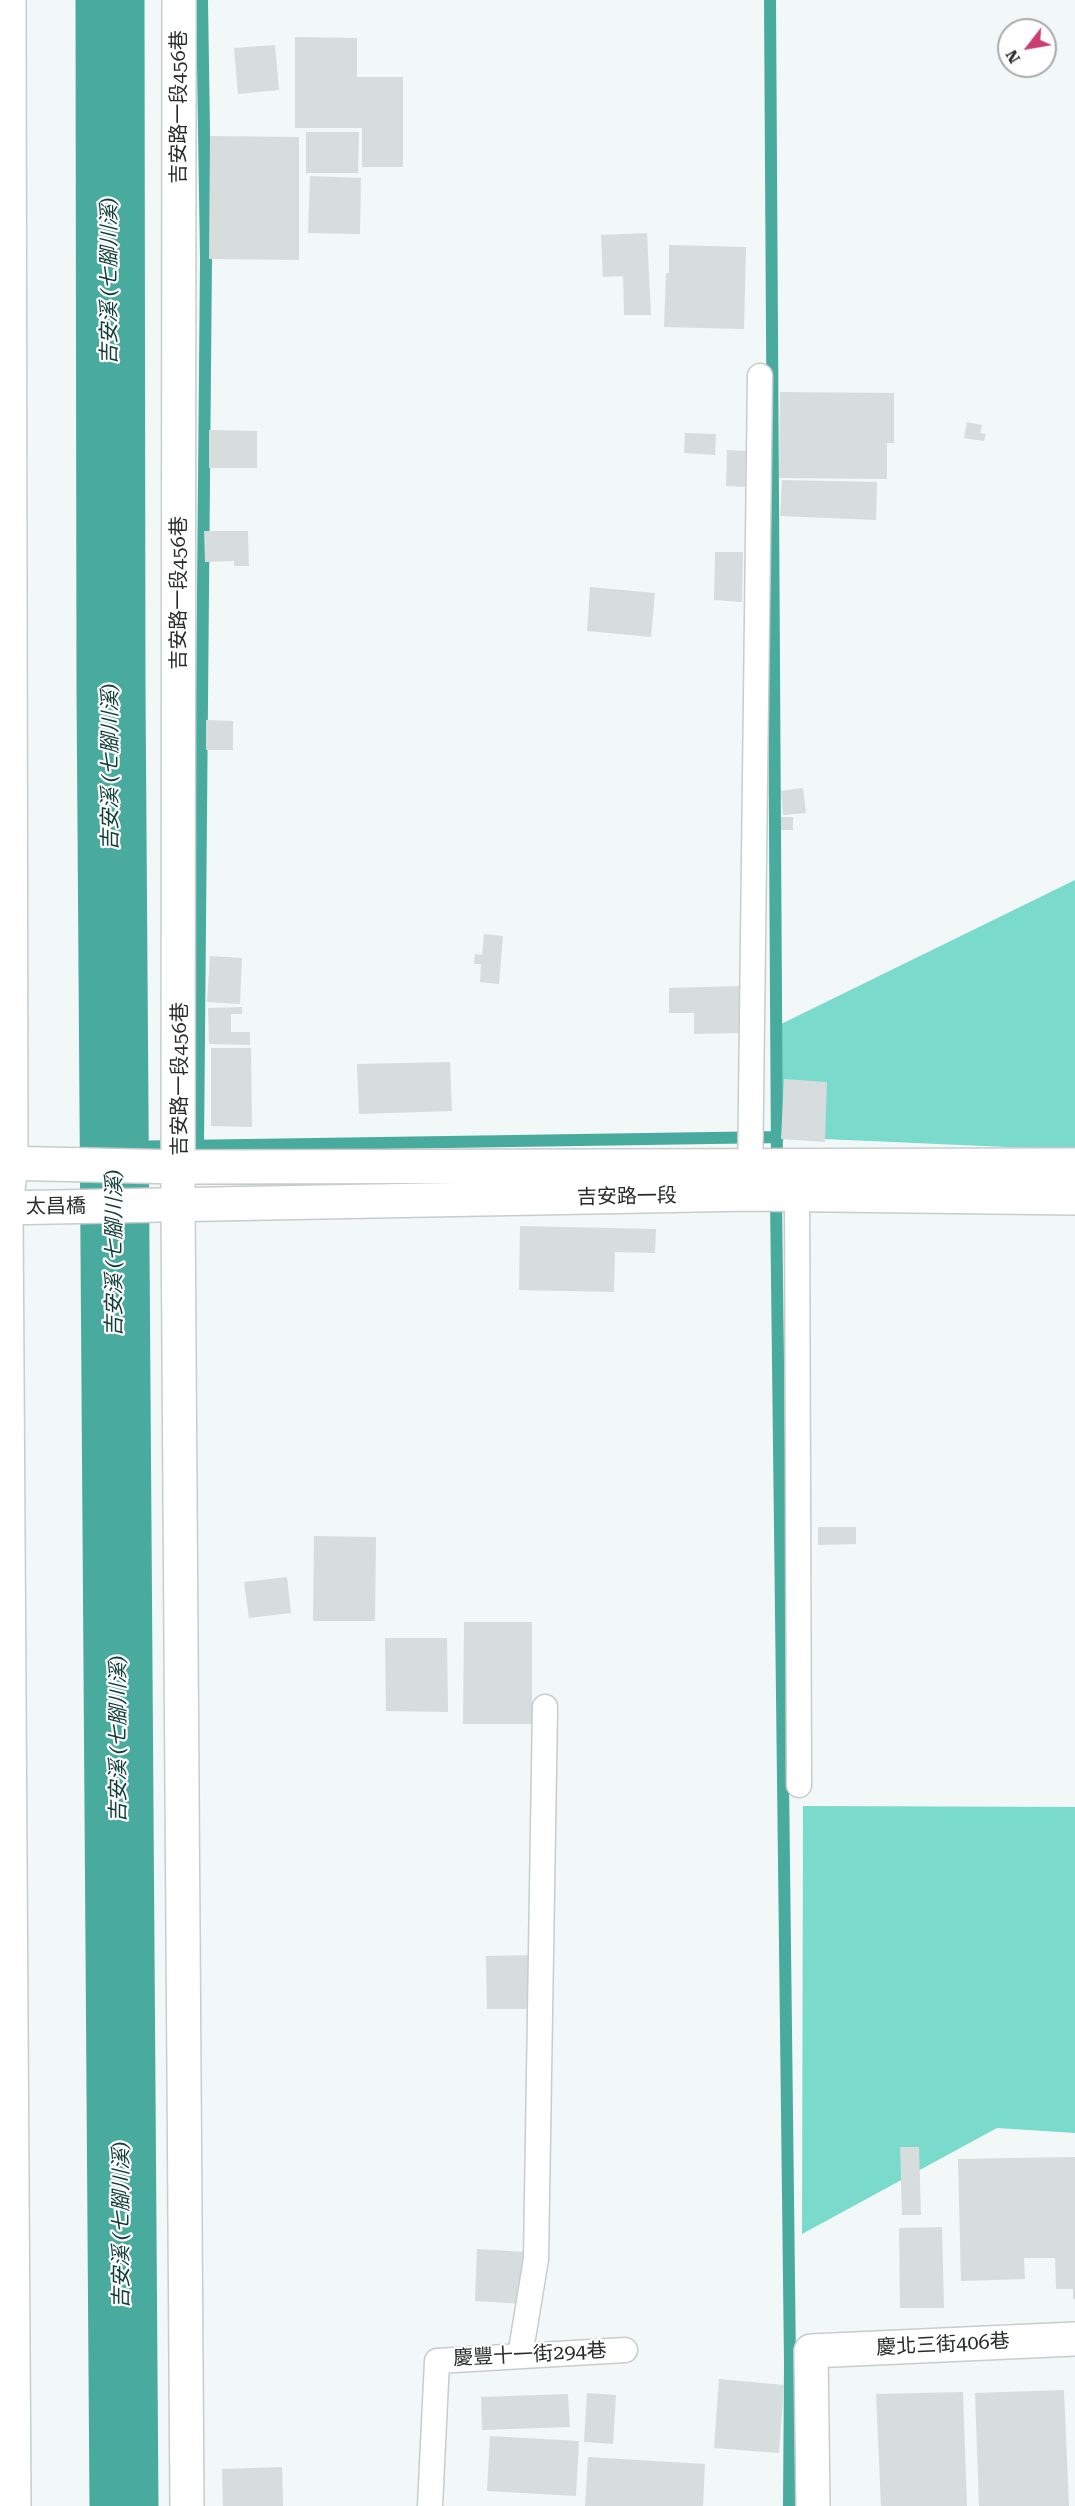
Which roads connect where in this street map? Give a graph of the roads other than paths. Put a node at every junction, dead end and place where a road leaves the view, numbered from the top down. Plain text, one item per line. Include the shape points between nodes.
1 (9, 0) edge
2 (179, 0) edge
3 (760, 376) dead end
4 (6, 1163) edge
5 (1075, 1165) edge
6 (750, 1180) junction
7 (179, 1186) junction
8 (797, 1194) junction
9 (1075, 1198) edge
10 (3, 1208) edge
11 (545, 1707) dead end
12 (799, 1785) dead end
13 (1075, 2339) edge
14 (626, 2350) dead end
15 (520, 2356) junction
16 (14, 2506) edge
17 (187, 2506) edge
18 (430, 2506) edge
19 (813, 2506) edge

1 - 4 street
2 - 7 street, 吉安路一段456巷
3 - 6 lane
4 - 7 street
4 - 10 street
5 - 6 street, 吉安路一段
6 - 7 street, 吉安路一段
6 - 8 street, 吉安路一段
7 - 10 street, 太昌橋
7 - 17 street, 吉安路一段456巷
8 - 9 street, 吉安路一段
8 - 12 lane
10 - 16 street
11 - 15 lane via 536,2259
13 - 19 street, 慶北三街406巷 via 812,2351
14 - 15 lane, 慶豐十一街294巷
15 - 18 lane, 慶豐十一街294巷 via 437,2361

